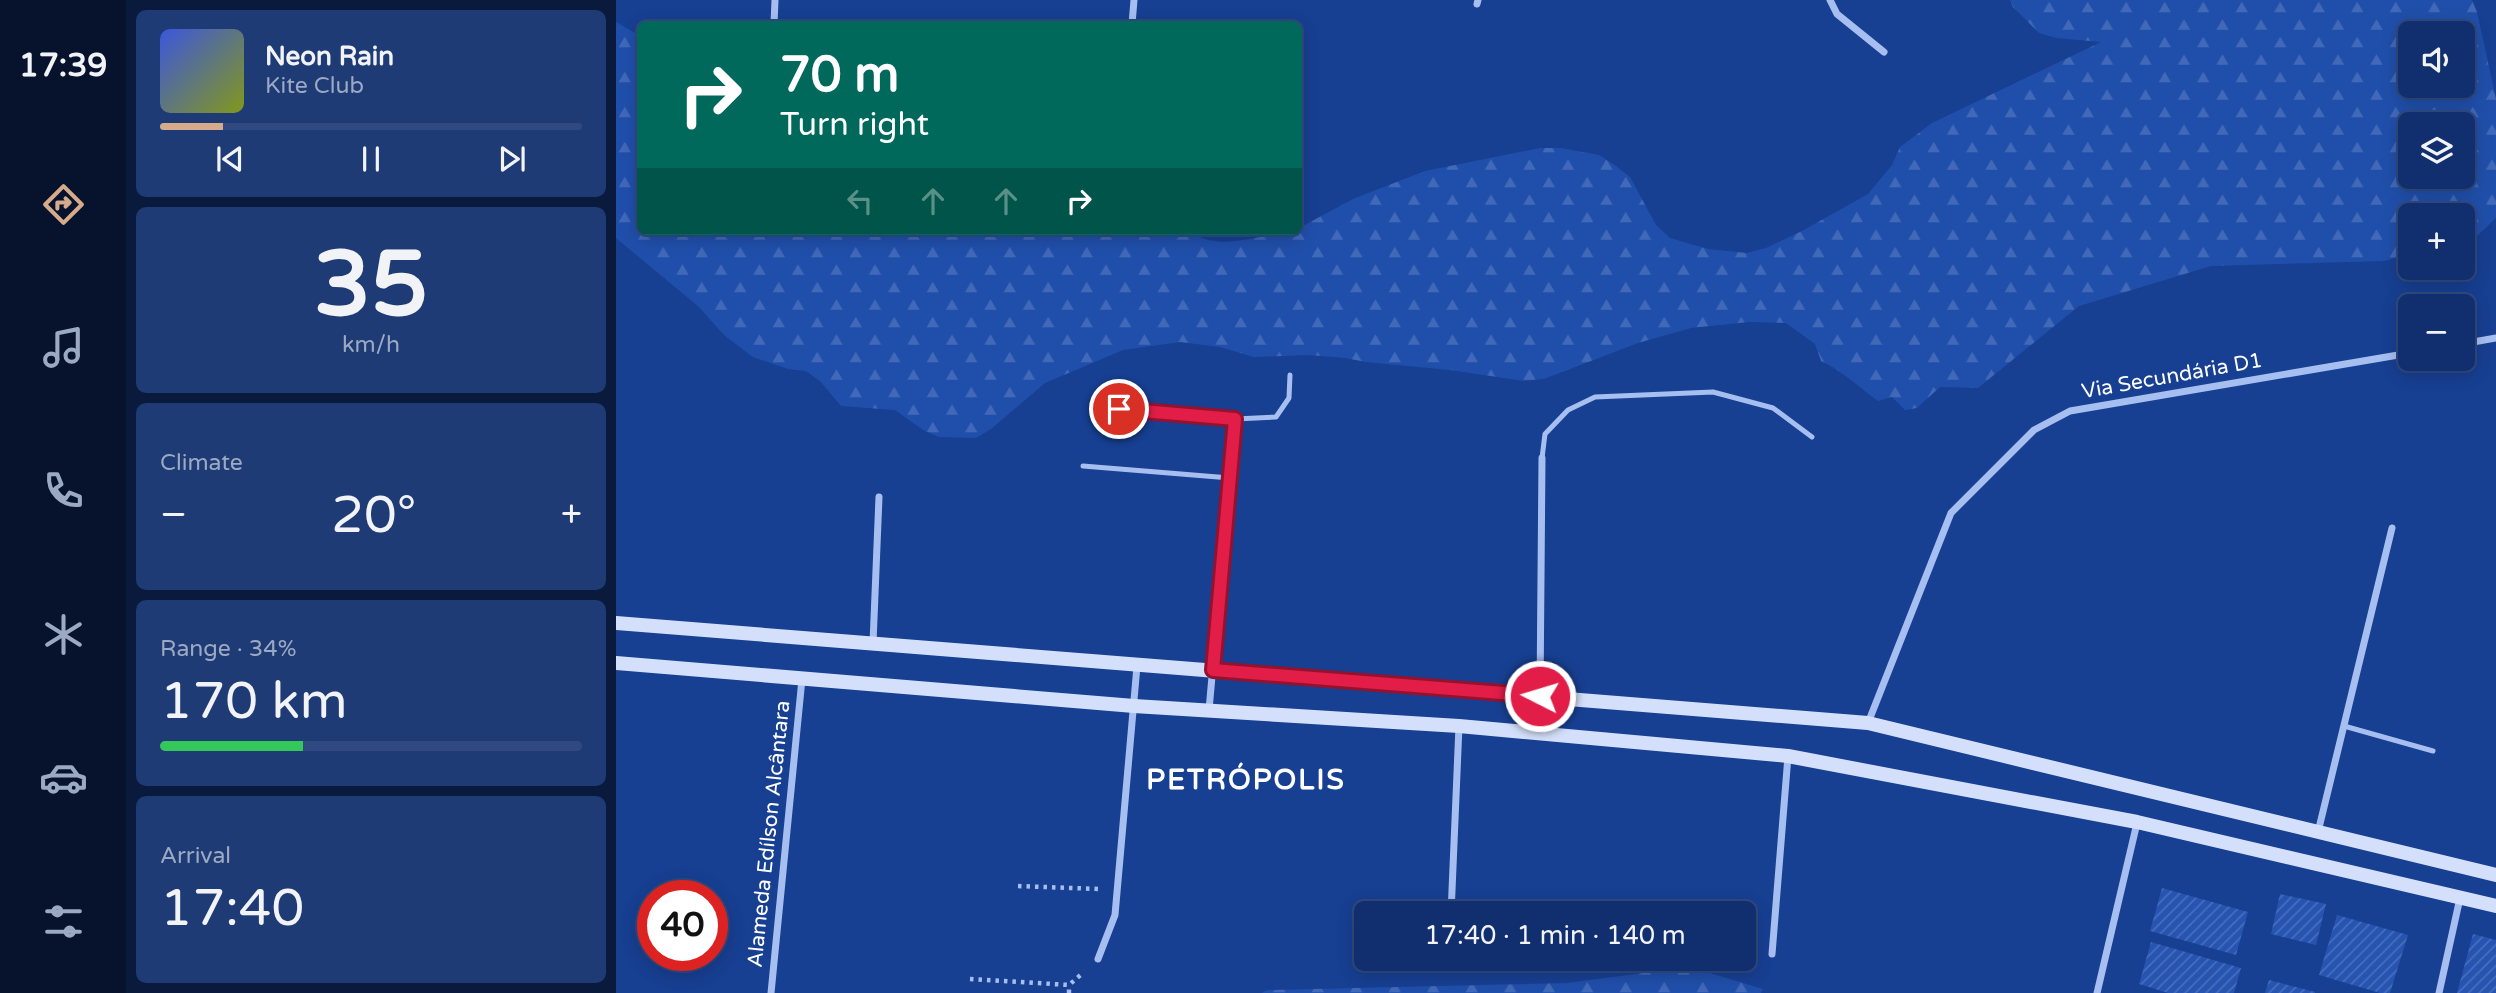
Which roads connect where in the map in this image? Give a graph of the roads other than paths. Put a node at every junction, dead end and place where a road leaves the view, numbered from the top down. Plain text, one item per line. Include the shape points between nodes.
1 (775, 0) edge
2 (1134, 0) edge
3 (1830, 0) edge
4 (774, 21) edge
5 (1132, 21) edge
6 (1884, 52) dead end
7 (2496, 338) edge
8 (2475, 342) edge
9 (2398, 355) edge
10 (1290, 375) dead end
11 (1119, 409) dead end
12 (1235, 419) junction
13 (1812, 437) dead end
14 (1542, 458) joint
15 (1083, 466) dead end
16 (1230, 478) junction
17 (879, 497) dead end
18 (2392, 528) dead end
19 (616, 623) edge
20 (873, 643) junction
21 (616, 663) edge
22 (1138, 666) junction
23 (1213, 670) junction
24 (802, 679) junction
25 (1540, 696) junction
26 (1134, 706) junction
27 (1209, 710) junction
28 (1868, 723) junction
29 (1459, 726) junction
30 (2344, 726) junction
31 (2433, 751) dead end
32 (1788, 756) junction
33 (2137, 822) junction
34 (2318, 833) junction
35 (2496, 875) edge
36 (2460, 897) junction
37 (1452, 901) edge
38 (2496, 906) edge
39 (1772, 954) dead end
40 (1098, 959) road end
41 (771, 993) edge
42 (2097, 993) edge
43 (2439, 993) edge

1 - 4 street
2 - 5 street
3 - 6 street via 1837,15
7 - 8 street
9 - 28 street, Via Secundária D1 via 2070,411 2034,430 1951,513
10 - 12 lane via 1289,398 1276,416
11 - 12 lane
12 - 16 street
13 - 14 lane via 1773,408 1713,392 1595,397 1568,410 1545,434
14 - 25 street
15 - 16 lane
16 - 23 street
17 - 20 street
18 - 30 street
19 - 20 street
20 - 22 street
21 - 24 street
22 - 23 street
22 - 26 street
23 - 25 street
23 - 27 street
24 - 26 street
24 - 41 street, Alameda Edílson Alcântara
25 - 28 street
26 - 27 street
26 - 40 street via 1115,915
27 - 29 street
28 - 34 street
29 - 32 street
29 - 37 street
30 - 31 lane
30 - 34 street
32 - 33 street
32 - 39 street
33 - 36 street
33 - 42 street
34 - 35 street
36 - 38 street
36 - 43 street

